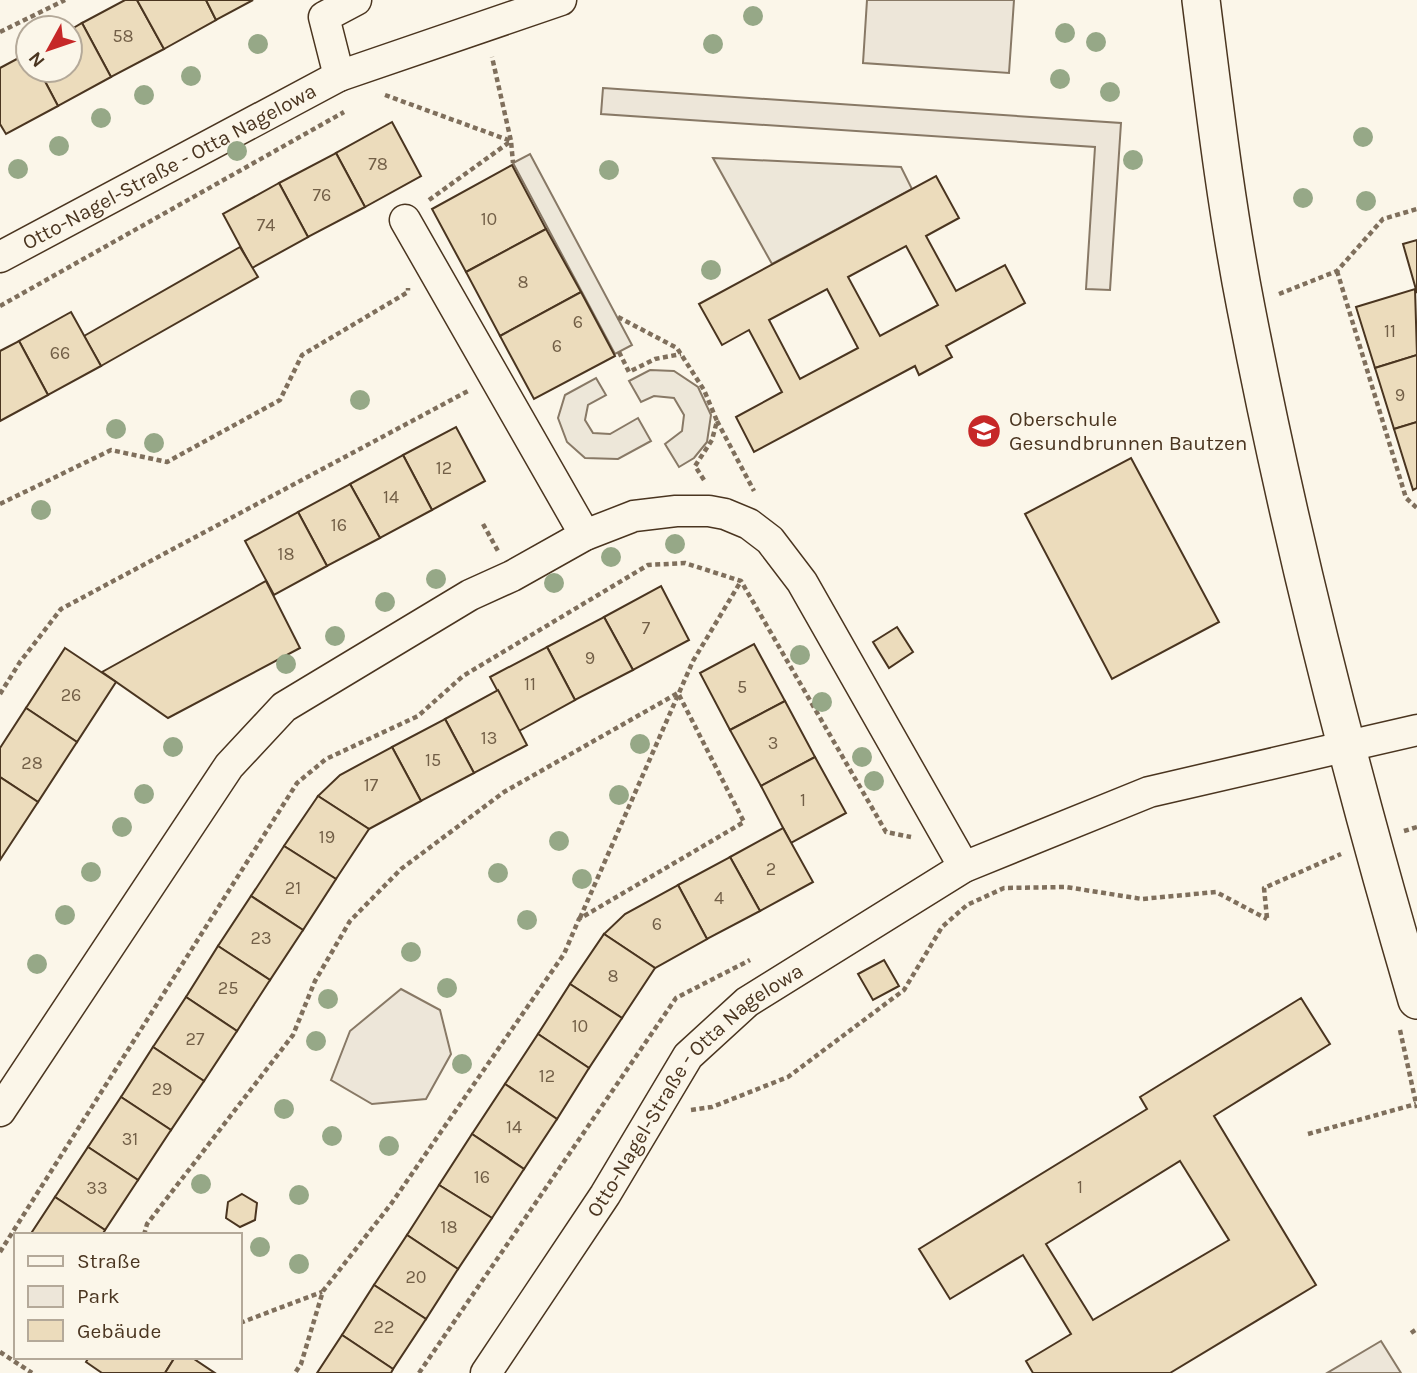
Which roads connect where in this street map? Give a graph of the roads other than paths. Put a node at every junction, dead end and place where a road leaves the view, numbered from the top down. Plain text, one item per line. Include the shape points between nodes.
1 (356, 0) edge
2 (561, 0) edge
3 (1201, 0) edge
4 (339, 75) junction
5 (405, 220) road end
6 (0, 257) edge
7 (585, 535) junction
8 (1417, 730) edge
9 (1345, 748) junction
10 (964, 867) junction
11 (1417, 1000) edge
12 (0, 1111) edge
13 (486, 1373) edge

1 - 4 street, Otto-Nagel-Straße - Otta Nagelowa via 324,17
2 - 4 street, Otto-Nagel-Straße - Otta Nagelowa
3 - 9 street via 1246,307
4 - 6 street, Otto-Nagel-Straße - Otta Nagelowa
5 - 7 street
7 - 10 street via 645,515 698,510 725,514 770,540 802,582
7 - 12 street via 470,595 284,707 229,766
8 - 9 street, Otto-Nagel-Straße - Otta Nagelowa
9 - 10 street, Otto-Nagel-Straße - Otta Nagelowa via 1149,792
9 - 11 street
10 - 13 street, Otto-Nagel-Straße - Otta Nagelowa via 747,1002 688,1056 605,1195

